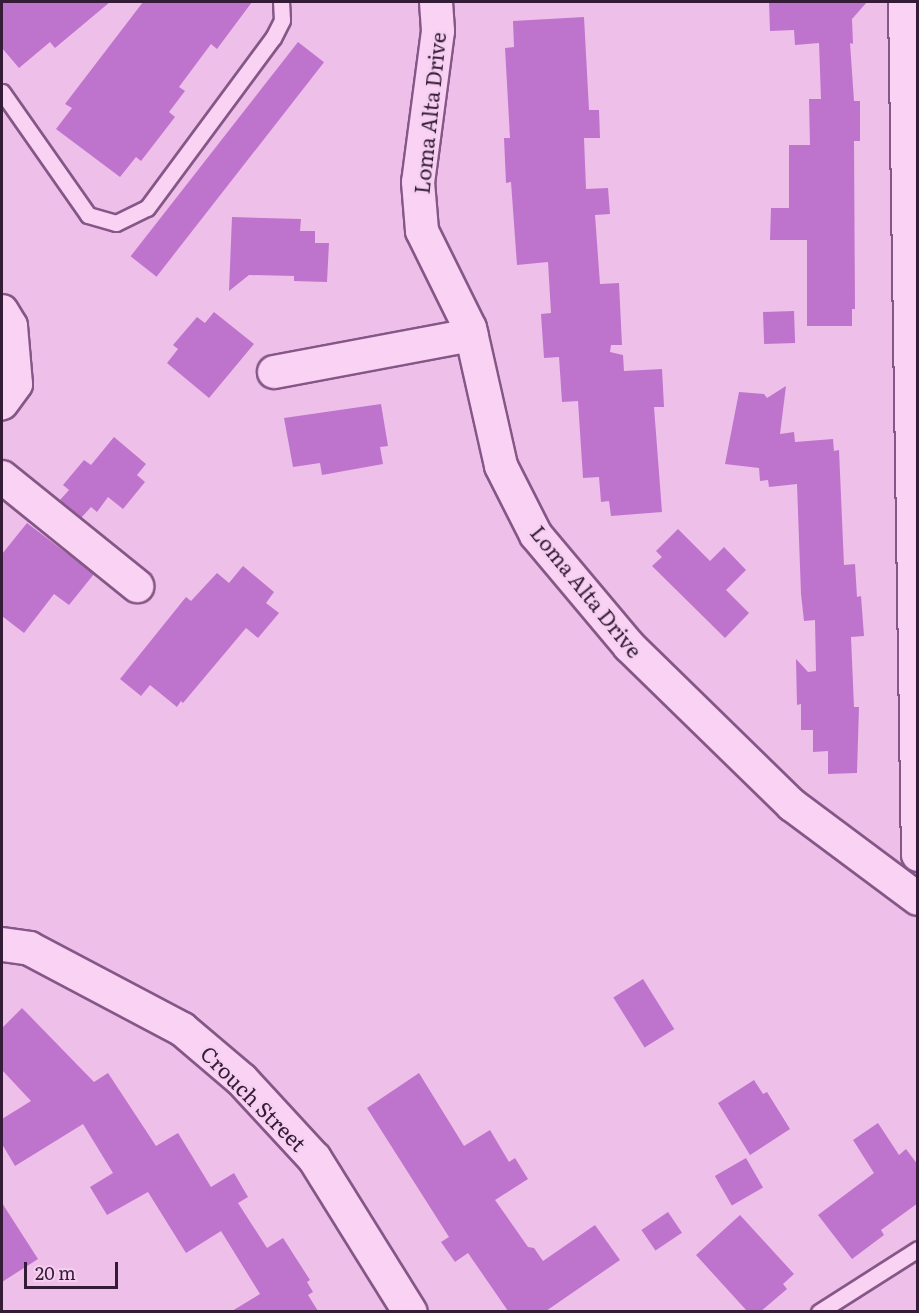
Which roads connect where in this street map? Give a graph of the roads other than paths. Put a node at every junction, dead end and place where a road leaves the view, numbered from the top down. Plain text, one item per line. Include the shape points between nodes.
1 (281, 2) edge
2 (436, 2) edge
3 (905, 2) edge
4 (2, 92) edge
5 (2, 311) edge
6 (472, 335) junction
7 (274, 372) dead end
8 (2, 403) edge
9 (2, 477) edge
10 (137, 586) dead end
11 (918, 855) edge
12 (918, 899) edge
13 (2, 944) edge
14 (918, 1249) edge
15 (410, 1311) edge
16 (819, 1311) edge

1 - 4 lane via 282,21 273,38 147,208 116,223 88,215
2 - 6 street, Loma Alta Drive via 438,31 418,182 422,231
3 - 11 street
5 - 8 street via 11,326 16,384
6 - 7 street
6 - 12 street, Loma Alta Drive via 501,465 536,535 629,646 792,805
9 - 10 street
13 - 15 street, Crouch Street via 29,948 182,1029 241,1079 314,1158
14 - 16 lane

